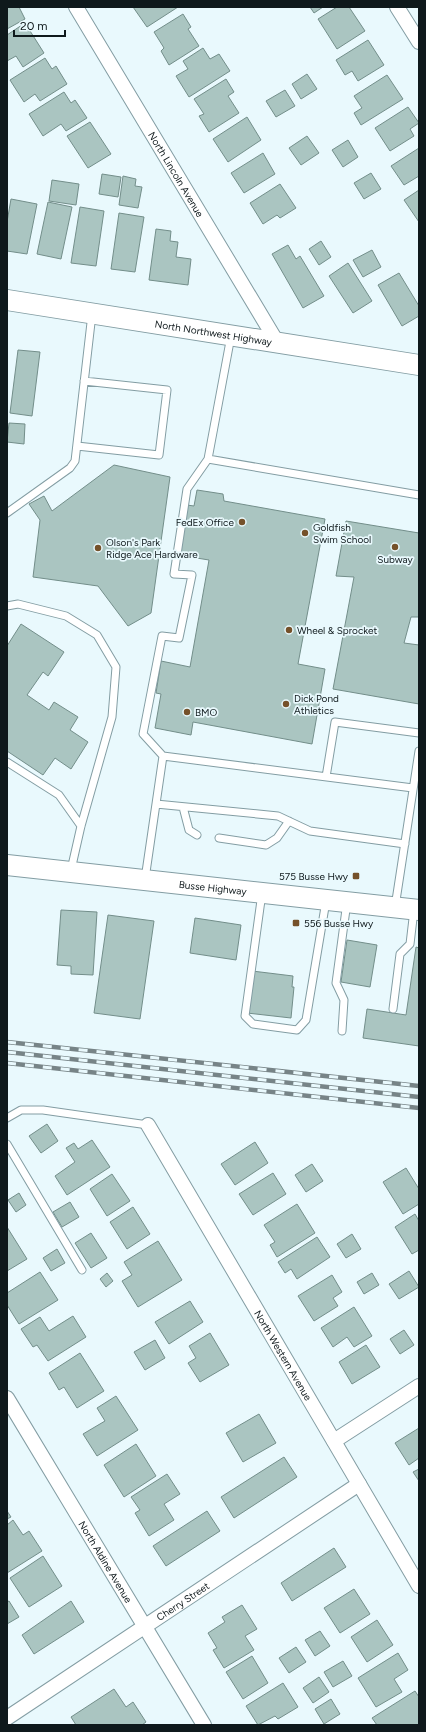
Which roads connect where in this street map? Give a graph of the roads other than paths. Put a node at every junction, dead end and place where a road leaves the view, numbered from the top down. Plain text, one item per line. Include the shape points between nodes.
1 (76, 7) edge
2 (397, 7) edge
3 (419, 42) edge
4 (7, 300) edge
5 (92, 314) junction
6 (231, 336) junction
7 (277, 342) junction
8 (419, 365) edge
9 (84, 381) junction
10 (77, 446) junction
11 (208, 459) junction
12 (419, 495) edge
13 (7, 513) edge
14 (7, 606) edge
15 (419, 733) edge
16 (419, 751) edge
17 (163, 756) junction
18 (7, 762) edge
19 (326, 777) junction
20 (413, 788) junction
21 (156, 804) junction
22 (182, 807) junction
23 (289, 821) junction
24 (81, 826) junction
25 (198, 835) dead end
26 (219, 838) dead end
27 (405, 844) junction
28 (7, 865) edge
29 (70, 872) junction
30 (144, 880) junction
31 (262, 893) junction
32 (326, 900) junction
33 (347, 902) junction
34 (409, 909) edge
35 (393, 1009) dead end
36 (342, 1031) dead end
37 (7, 1118) edge
38 (148, 1125) joint
39 (7, 1144) edge
40 (82, 1270) dead end
41 (419, 1386) edge
42 (7, 1398) edge
43 (334, 1440) junction
44 (359, 1484) junction
45 (419, 1586) edge
46 (144, 1626) junction
47 (7, 1718) edge
48 (204, 1725) edge

1 - 7 street, North Lincoln Avenue
2 - 3 street
4 - 5 main road, North Northwest Highway
5 - 6 main road, North Northwest Highway
5 - 9 lane
6 - 7 main road, North Northwest Highway
6 - 11 lane
7 - 8 main road, North Northwest Highway
9 - 10 lane
9 - 10 lane via 167,390 159,455
10 - 13 lane via 75,461 70,468
11 - 12 lane
11 - 17 lane via 187,489 174,574 192,575 179,638 162,636 143,734
14 - 24 lane via 18,604 66,616 97,635 116,667 112,717
15 - 19 lane via 335,722
16 - 20 lane
17 - 19 lane
17 - 21 lane
18 - 24 lane via 59,795
19 - 20 lane
20 - 27 lane
21 - 22 lane
21 - 30 lane
22 - 23 lane via 278,816
22 - 25 lane via 189,830
23 - 26 lane via 277,838 266,844
23 - 27 lane via 310,831
24 - 29 lane
27 - 34 lane
28 - 29 main road, Busse Highway
29 - 30 main road, Busse Highway
30 - 31 main road, Busse Highway
31 - 32 main road, Busse Highway
31 - 32 lane via 245,1016 253,1024 297,1030 306,1020
32 - 33 main road, Busse Highway
33 - 34 main road, Busse Highway
33 - 36 lane via 336,983 344,1000
34 - 35 lane via 410,944 400,954
37 - 38 lane via 21,1110 43,1110
38 - 43 street, North Western Avenue
39 - 40 lane
41 - 43 street
42 - 46 street, North Aldine Avenue
43 - 44 street, North Western Avenue
44 - 45 street, North Western Avenue
44 - 46 street, Cherry Street
46 - 47 street, Cherry Street
46 - 48 street, North Aldine Avenue

